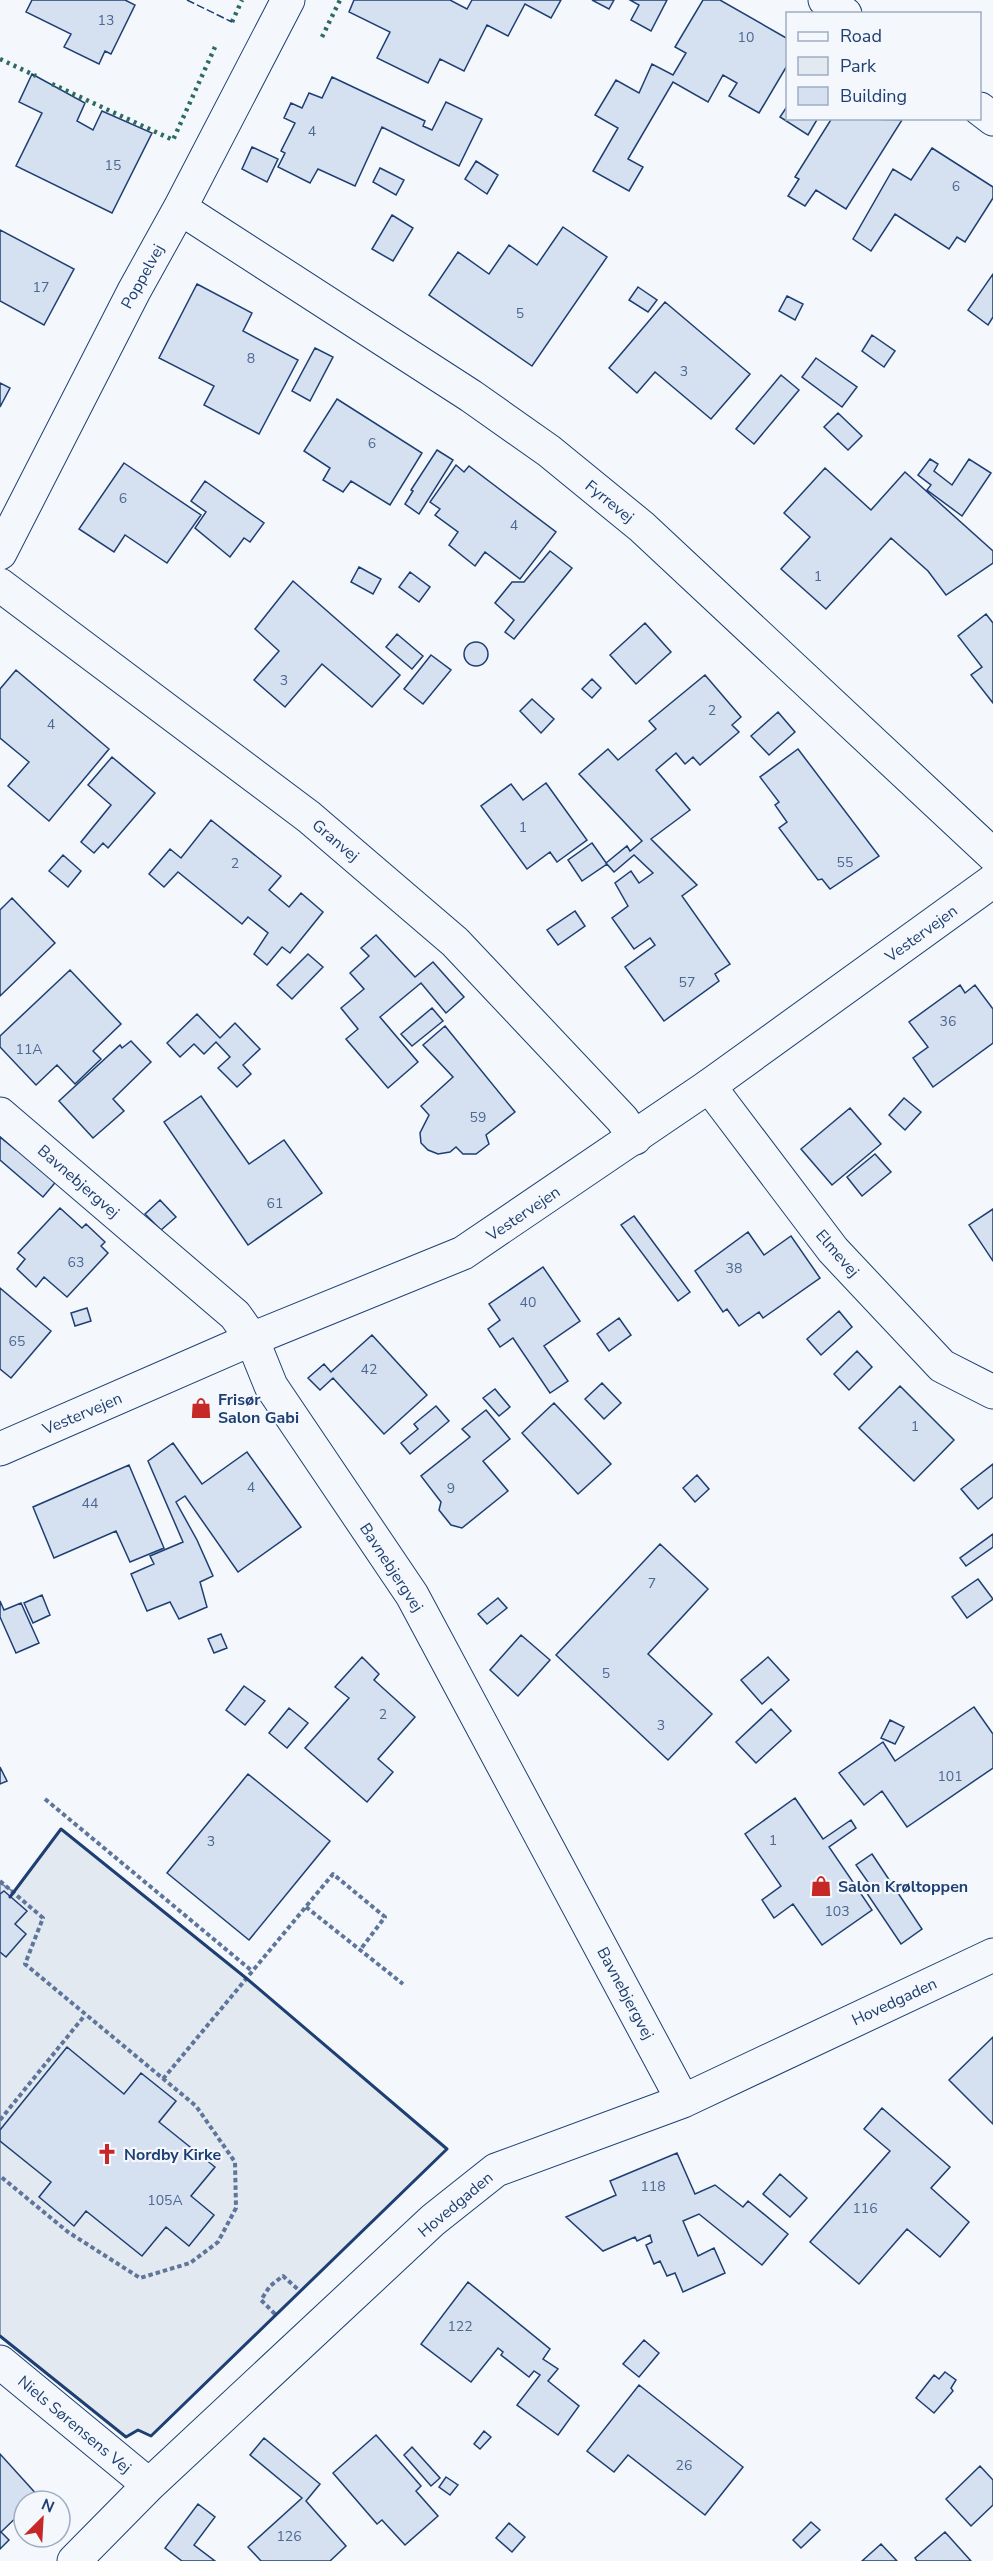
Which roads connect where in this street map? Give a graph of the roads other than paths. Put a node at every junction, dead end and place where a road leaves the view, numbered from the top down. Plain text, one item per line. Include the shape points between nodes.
1 (288, 0) edge
2 (825, 0) edge
3 (841, 12) edge
4 (981, 110) edge
5 (993, 119) edge
6 (180, 208) junction
7 (0, 554) edge
8 (0, 585) edge
9 (993, 855) edge
10 (993, 881) edge
11 (710, 1086) junction
12 (0, 1114) edge
13 (634, 1138) junction
14 (252, 1339) junction
15 (993, 1392) edge
16 (0, 1449) edge
17 (993, 1955) edge
18 (683, 2101) junction
19 (0, 2362) edge
20 (149, 2485) junction
21 (74, 2561) edge

1 - 6 street, Poppelvej
2 - 3 street
4 - 5 street
6 - 7 street, Poppelvej
6 - 9 street, Fyrrevej via 441,376 549,451 642,527
8 - 13 street, Granvej via 309,817 455,942 622,1119
10 - 11 street, Vestervejen
11 - 13 street, Vestervejen
11 - 15 street, Elmevej via 833,1250 942,1366
12 - 14 street, Bavnebjergvej via 235,1315
13 - 14 street, Vestervejen via 463,1253
14 - 16 street, Vestervejen
14 - 18 street, Bavnebjergvej via 271,1386 412,1595
17 - 18 street, Hovedgaden
18 - 20 street, Hovedgaden via 496,2170 433,2220
19 - 20 street, Niels Sørensens Vej
20 - 21 street, Hovedgaden

